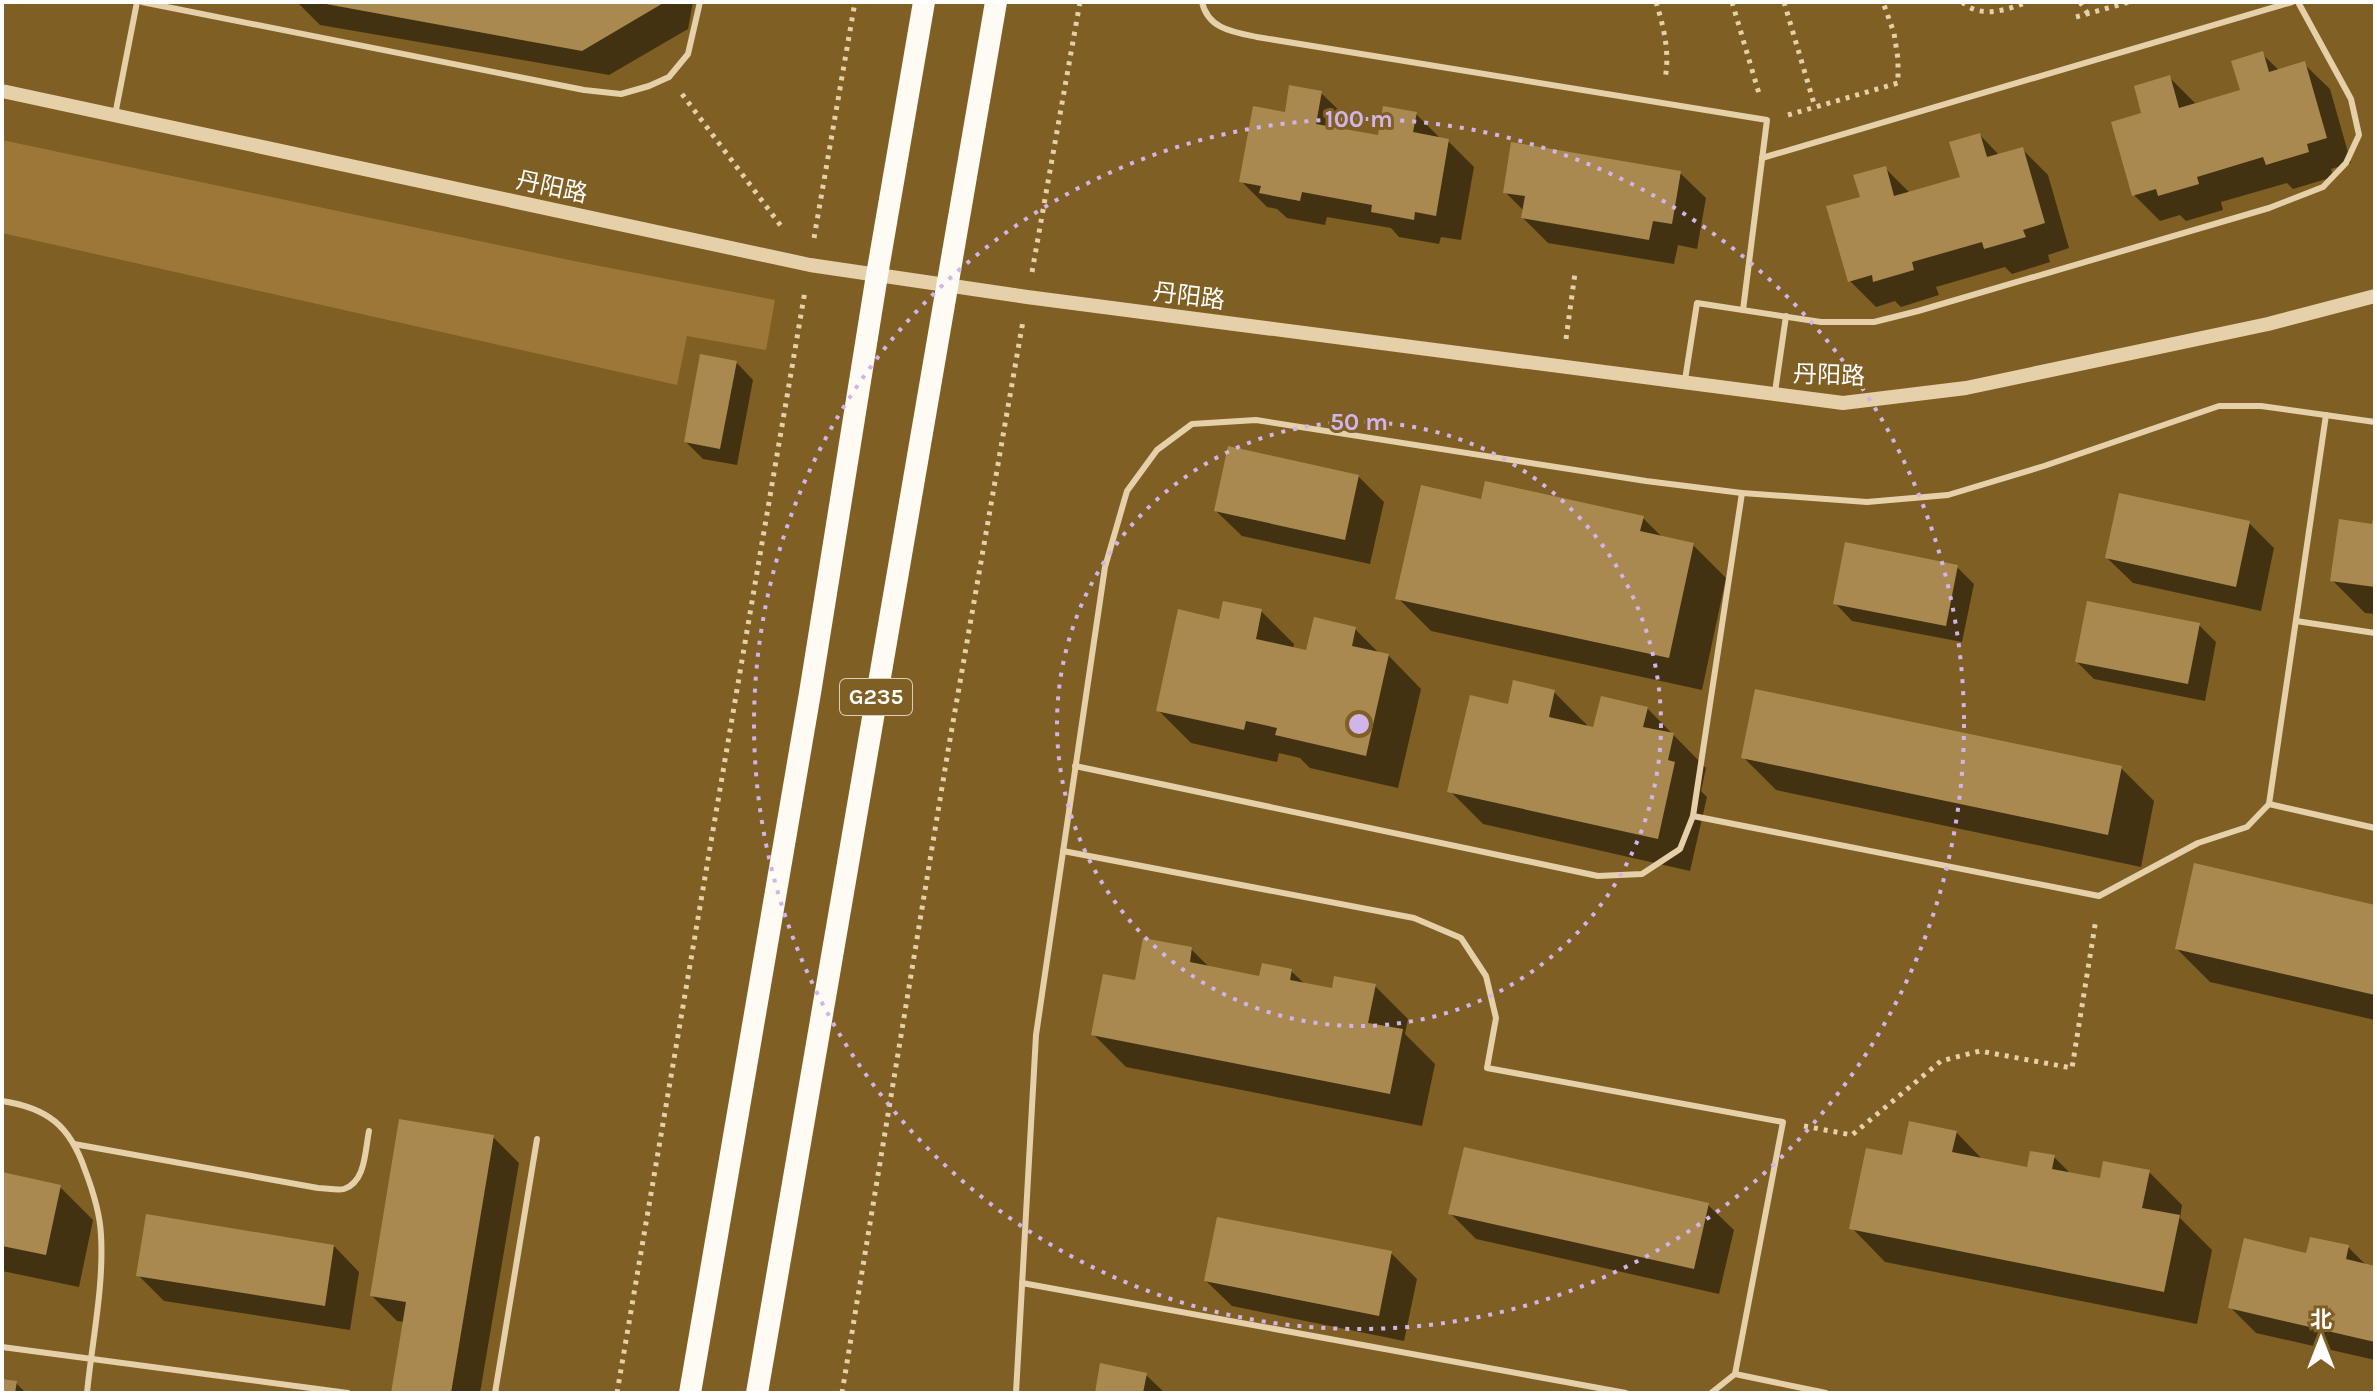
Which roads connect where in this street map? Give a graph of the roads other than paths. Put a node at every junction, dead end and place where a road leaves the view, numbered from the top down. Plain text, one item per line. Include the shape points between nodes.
1 (140, 2) edge
2 (700, 2) edge
3 (924, 2) edge
4 (996, 2) edge
5 (1202, 2) edge
6 (2292, 2) edge
7 (2298, 2) edge
8 (2, 91) edge
9 (115, 115) junction
10 (1762, 158) junction
11 (877, 275) junction
12 (946, 285) junction
13 (2375, 296) edge
14 (1743, 310) junction
15 (1786, 316) junction
16 (1685, 383) junction
17 (1775, 395) junction
18 (2326, 415) junction
19 (2375, 422) edge
20 (1742, 493) junction
21 (2296, 621) junction
22 (2375, 633) edge
23 (1075, 766) junction
24 (2269, 804) junction
25 (1693, 816) junction
26 (2375, 828) edge
27 (1063, 851) junction
28 (2, 1101) edge
29 (369, 1131) dead end
30 (537, 1139) dead end
31 (74, 1144) junction
32 (1022, 1283) junction
33 (2, 1347) edge
34 (91, 1357) junction
35 (1735, 1374) junction
36 (87, 1393) edge
37 (348, 1393) edge
38 (495, 1393) edge
39 (690, 1393) edge
40 (757, 1393) edge
41 (1016, 1393) edge
42 (1626, 1393) edge
43 (1711, 1393) edge
44 (1826, 1393) edge

1 - 2 lane via 621,94 669,77 688,54
1 - 9 lane
3 - 11 highway, G235
4 - 12 highway, G235
5 - 10 lane via 1205,13 1223,30 1245,35 1767,120
6 - 10 lane
7 - 15 lane via 2351,99 2359,135 2346,163 2323,187 2269,208 1874,322
8 - 9 street, 丹阳路
9 - 11 street, 丹阳路
10 - 14 lane
11 - 12 street, 丹阳路
11 - 39 highway, G235
12 - 16 street, 丹阳路
12 - 40 highway, G235
13 - 17 street, 丹阳路 via 1966,388 1843,403
14 - 15 lane
14 - 16 lane via 1697,303
15 - 17 lane
16 - 17 street, 丹阳路
18 - 19 lane
18 - 20 lane via 2219,406 1948,495 1867,502
18 - 21 lane
20 - 23 lane via 1256,420 1192,424 1157,450 1127,491 1105,567
20 - 25 lane
21 - 22 lane
21 - 24 lane
23 - 25 lane via 1598,876 1642,874 1680,849
23 - 27 lane
24 - 25 lane via 2247,827 2198,843 2099,896
24 - 26 lane
27 - 32 lane via 1036,1035
27 - 35 lane via 1414,918 1461,938 1486,976 1496,1018 1487,1068 1783,1122
28 - 31 lane via 45,1114
29 - 31 lane via 362,1170 344,1189
30 - 38 lane
31 - 34 lane via 96,1199 101,1234
32 - 41 lane
32 - 42 lane
33 - 34 lane
34 - 36 lane
34 - 37 lane
35 - 43 lane
35 - 44 lane

